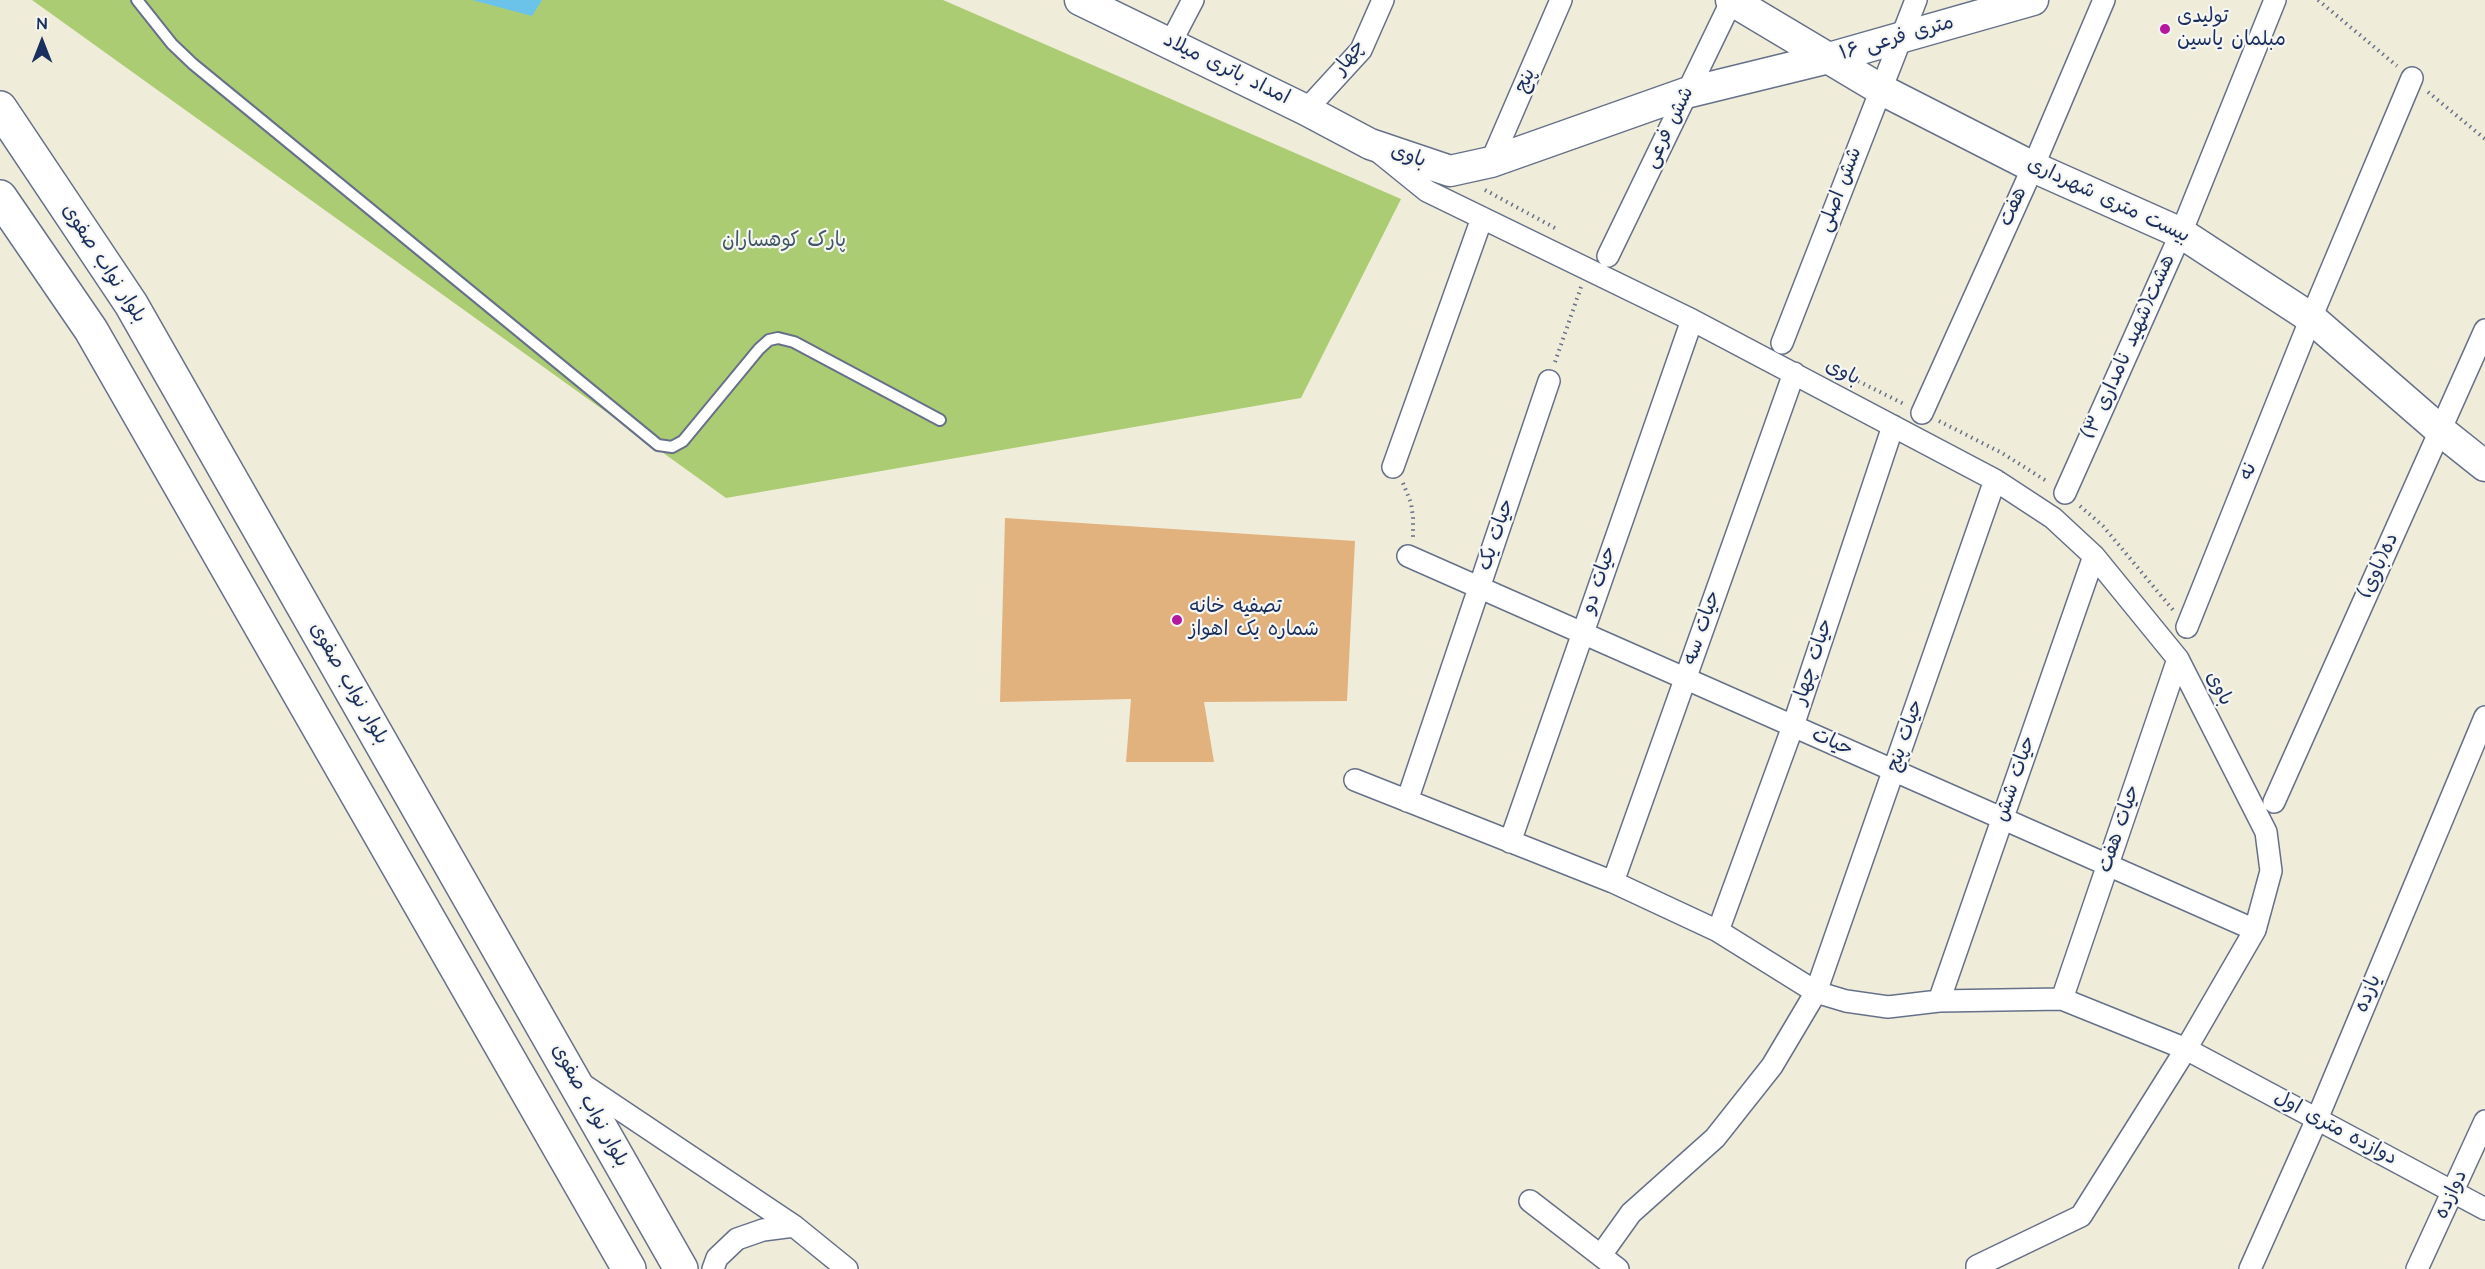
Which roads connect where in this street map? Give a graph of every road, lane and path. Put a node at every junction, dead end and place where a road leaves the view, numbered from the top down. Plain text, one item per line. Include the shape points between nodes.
1 (138, 0) edge
2 (1080, 0) edge
3 (1193, 0) edge
4 (1383, 0) edge
5 (1561, 0) edge
6 (1732, 0) edge
7 (1916, 0) edge
8 (2033, 0) edge
9 (2104, 0) edge
10 (2275, 0) edge
11 (1900, 37) junction
12 (1170, 44) junction
13 (1829, 58) junction
14 (2412, 78) dead end
15 (1880, 89) junction
16 (1686, 93) junction
17 (0, 108) edge
18 (1306, 110) junction
19 (1370, 144) junction
20 (1491, 162) junction
21 (2033, 167) junction
22 (1450, 171) junction
23 (0, 197) edge
24 (1482, 218) junction
25 (1566, 233) dead end
26 (2181, 233) junction
27 (1608, 256) dead end
28 (1587, 269) junction
29 (2311, 318) junction
30 (1692, 320) junction
31 (2485, 330) edge
32 (1782, 343) dead end
33 (1835, 370) dead end
34 (1794, 373) junction
35 (1549, 381) joint
36 (1922, 413) junction
37 (940, 420) dead end
38 (1893, 426) junction
39 (2441, 431) junction
40 (2485, 466) edge
41 (1393, 467) joint
42 (1995, 480) junction
43 (2066, 493) junction
44 (1408, 556) joint
45 (2094, 556) junction
46 (1479, 588) junction
47 (2187, 627) joint
48 (1581, 633) junction
49 (2178, 659) junction
50 (1685, 679) junction
51 (2485, 717) edge
52 (1793, 726) junction
53 (1894, 771) junction
54 (1355, 780) dead end
55 (1407, 801) junction
56 (2274, 802) dead end
57 (2002, 819) junction
58 (1510, 842) junction
59 (2107, 865) junction
60 (1613, 882) junction
61 (2255, 930) junction
62 (1718, 931) junction
63 (1816, 992) junction
64 (2061, 999) junction
65 (1939, 1001) junction
66 (2186, 1048) junction
67 (574, 1078) junction
68 (2317, 1119) junction
69 (2485, 1121) edge
70 (2453, 1192) junction
71 (1530, 1201) dead end
72 (2485, 1209) edge
73 (794, 1226) junction
74 (1601, 1255) junction
75 (628, 1269) edge
76 (681, 1269) edge
77 (713, 1269) edge
78 (847, 1269) edge
79 (1618, 1269) edge
80 (1977, 1269) edge
81 (2250, 1269) edge
82 (2417, 1269) edge

1 - 37 lane via 193,64 658,445 672,447 683,441 759,349 778,338 794,342
2 - 12 street, امداد باتری میلاد
3 - 12 street
4 - 18 street, چهار via 1361,50
5 - 20 street, پنج
6 - 13 street, بیست متری شهرداری
6 - 16 street, شش فرعی
7 - 11 street, شش اصلی
8 - 11 street, ۱۶ متری فرعی
9 - 21 street, هفت
10 - 26 street, هشت(شهید نامداری ۳)
11 - 13 street, ۱۶ متری فرعی
11 - 15 street, شش اصلی
12 - 18 street, امداد باتری میلاد
13 - 15 street, بیست متری شهرداری
13 - 16 street, ۱۶ متری فرعی
14 - 29 street, نه
15 - 21 street, بیست متری شهرداری
15 - 32 street, شش اصلی
16 - 20 street, ۱۶ متری فرعی
16 - 27 street, شش فرعی
17 - 67 main road, بلوار نواب صفوی via 131,304
18 - 19 street, امداد باتری میلاد
19 - 22 street, باوی
19 - 24 street, باوی via 1427,191
20 - 22 street, ۱۶ متری فرعی
21 - 26 street, بیست متری شهرداری
21 - 36 street, هفت
22 - 25 path, باوی
23 - 75 main road via 91,330
24 - 28 street, باوی
24 - 41 street
26 - 29 street, بیست متری شهرداری
26 - 43 street, هشت(شهید نامداری ۳)
28 - 30 street, باوی
28 - 35 path
29 - 39 street, بیست متری شهرداری
29 - 47 street, نه
30 - 34 street, باوی
30 - 48 street, حیات دو
31 - 39 street, ده(باوی)
33 - 36 path, باوی
34 - 38 street, باوی
34 - 50 street, حیات سه
35 - 46 street, حیات یک
36 - 43 path, باوی via 2002,453
38 - 42 street, باوی
38 - 52 street, حیات چهار
39 - 40 street, بیست متری شهرداری
39 - 56 street, ده(باوی)
41 - 44 path via 1407,490 1413,517
42 - 45 street, باوی via 2053,518
42 - 53 street, حیات پنج
43 - 47 path, باوی via 2103,526
44 - 46 street, حیات
45 - 49 street, باوی
45 - 57 street, حیات شش
46 - 48 street, حیات
46 - 55 street, حیات یک
48 - 50 street, حیات
48 - 58 street, حیات دو
49 - 59 street, حیات هفت
49 - 61 street, باوی via 2266,832 2271,871
50 - 52 street, حیات
50 - 60 street, حیات سه
51 - 68 street, یازده
52 - 53 street, حیات
52 - 62 street, حیات چهار
53 - 57 street, حیات
53 - 63 street, حیات پنج
54 - 55 street
55 - 58 street
57 - 59 street, حیات
57 - 65 street, حیات شش
58 - 60 street
59 - 61 street, حیات
59 - 64 street, حیات هفت
60 - 62 street
61 - 66 street, باوی
62 - 63 street
63 - 65 street via 1888,1007
63 - 74 street, حیات پنج via 1772,1066 1715,1138 1631,1213
64 - 65 street
64 - 66 street, دوازده متری اول
66 - 68 street, دوازده متری اول
66 - 80 street, باوی via 2081,1216
67 - 73 street
67 - 76 main road, بلوار نواب صفوی
68 - 70 street, دوازده متری اول
68 - 81 street, یازده
69 - 70 street, دوازده
70 - 72 street, دوازده متری اول
70 - 82 street, دوازده
71 - 74 street
73 - 77 street via 737,1239 717,1258
73 - 78 street
74 - 79 street

